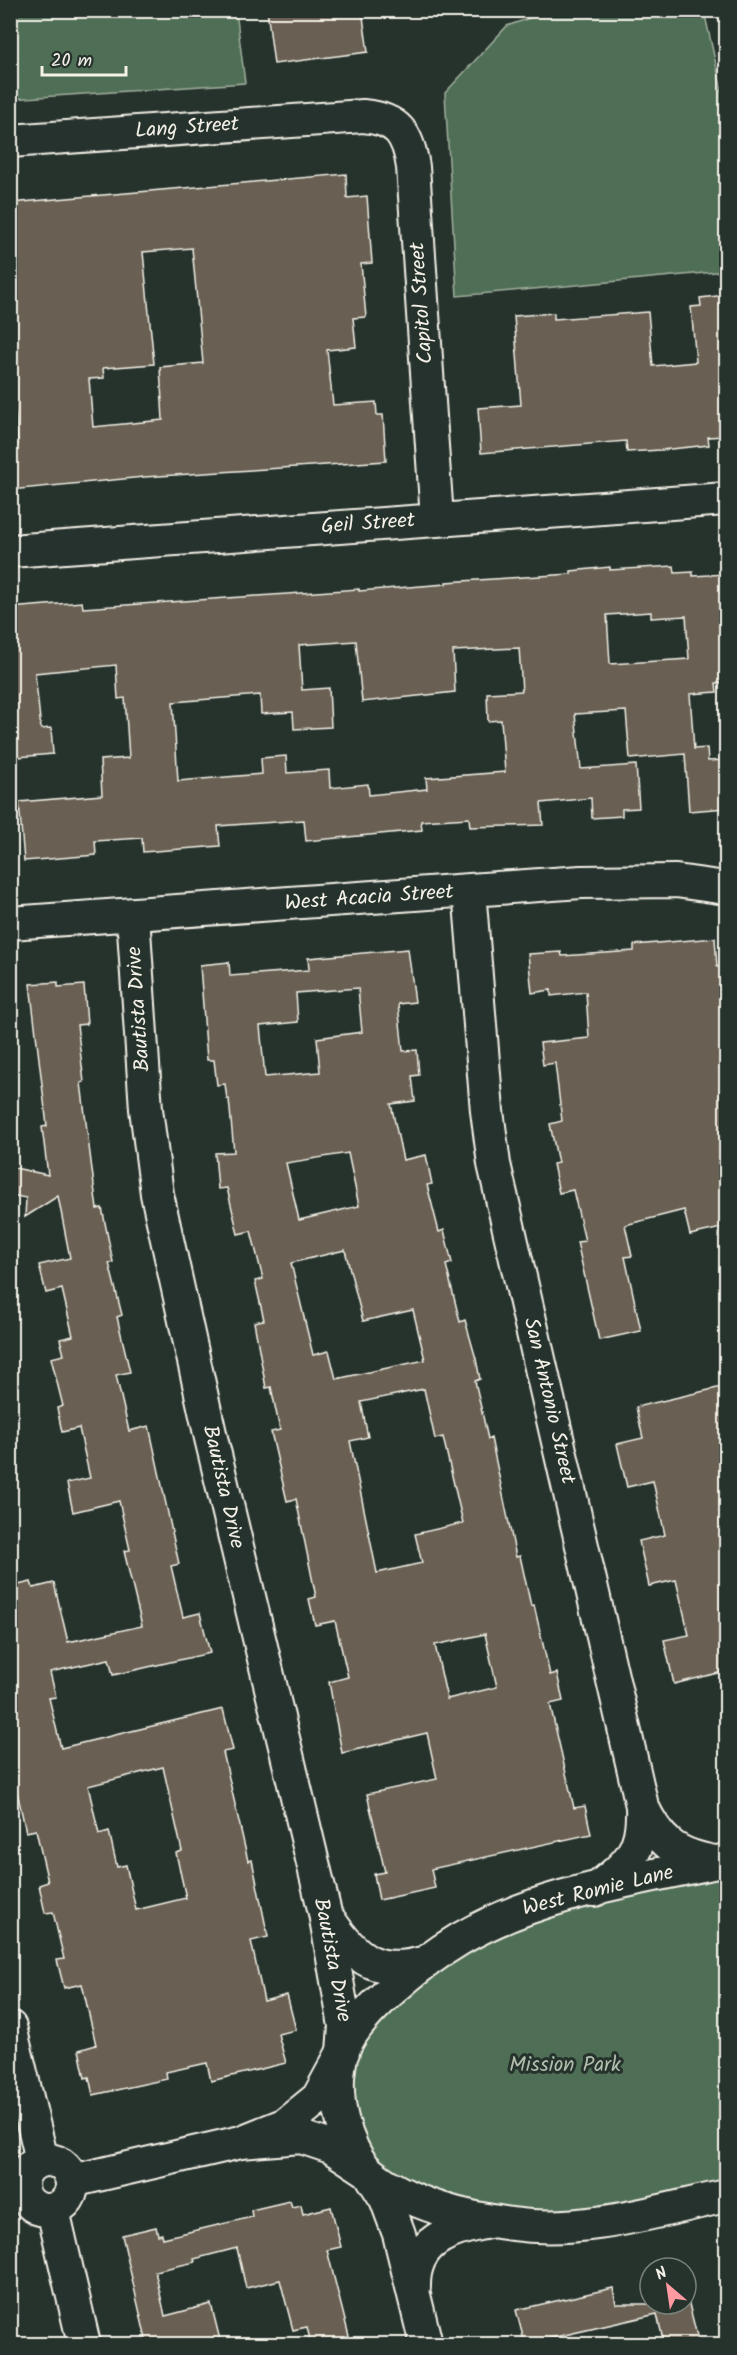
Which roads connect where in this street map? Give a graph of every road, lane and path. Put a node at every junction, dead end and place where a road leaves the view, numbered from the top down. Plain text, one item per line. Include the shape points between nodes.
1 (363, 116) joint
2 (10, 141) edge
3 (726, 499) edge
4 (437, 519) junction
5 (10, 552) edge
6 (726, 888) edge
7 (469, 890) junction
8 (133, 915) junction
9 (10, 923) edge
10 (642, 1806) junction
11 (721, 1861) edge
12 (595, 1890) junction
13 (325, 1913) junction
14 (426, 1962) junction
15 (10, 2027) edge
16 (343, 2052) junction
17 (241, 2142) junction
18 (42, 2160) junction
19 (369, 2172) junction
20 (72, 2181) junction
21 (16, 2193) edge
22 (726, 2196) edge
23 (53, 2210) junction
24 (495, 2221) junction
25 (414, 2291) junction
26 (84, 2344) edge
27 (426, 2344) edge

1 - 2 street, Lang Street
1 - 4 street, Capitol Street via 381,118 394,126 411,149
3 - 4 street, Geil Street
4 - 5 street, Geil Street
6 - 7 street, West Acacia Street via 631,880
7 - 8 street, West Acacia Street
7 - 10 street, San Antonio Street via 486,1111 495,1164
8 - 9 street, West Acacia Street
8 - 13 street, Bautista Drive via 146,1109 157,1194
10 - 11 street via 657,1834 679,1853
10 - 12 street, San Antonio Street via 643,1827 634,1854
11 - 12 street, West Romie Lane
12 - 14 street, West Romie Lane via 519,1910 481,1927
13 - 14 street via 348,1948 363,1960 395,1966
13 - 16 street, Bautista Drive via 343,2003
14 - 16 street, West Romie Lane via 362,2021
15 - 18 street
16 - 17 street, West Romie Lane via 325,2088 310,2106 285,2124
16 - 19 street, West Romie Lane via 337,2090 343,2122
17 - 19 street, West Romie Lane via 301,2137 331,2147
17 - 20 street, West Romie Lane
18 - 20 street via 58,2163
18 - 21 street via 25,2172
19 - 24 street, West Romie Lane via 403,2193
19 - 25 street via 392,2213
20 - 23 street via 68,2199
21 - 23 street via 33,2207
22 - 24 street, West Romie Lane via 594,2224 537,2227
23 - 26 street
24 - 25 street via 448,2233 428,2246 416,2265
25 - 27 street

